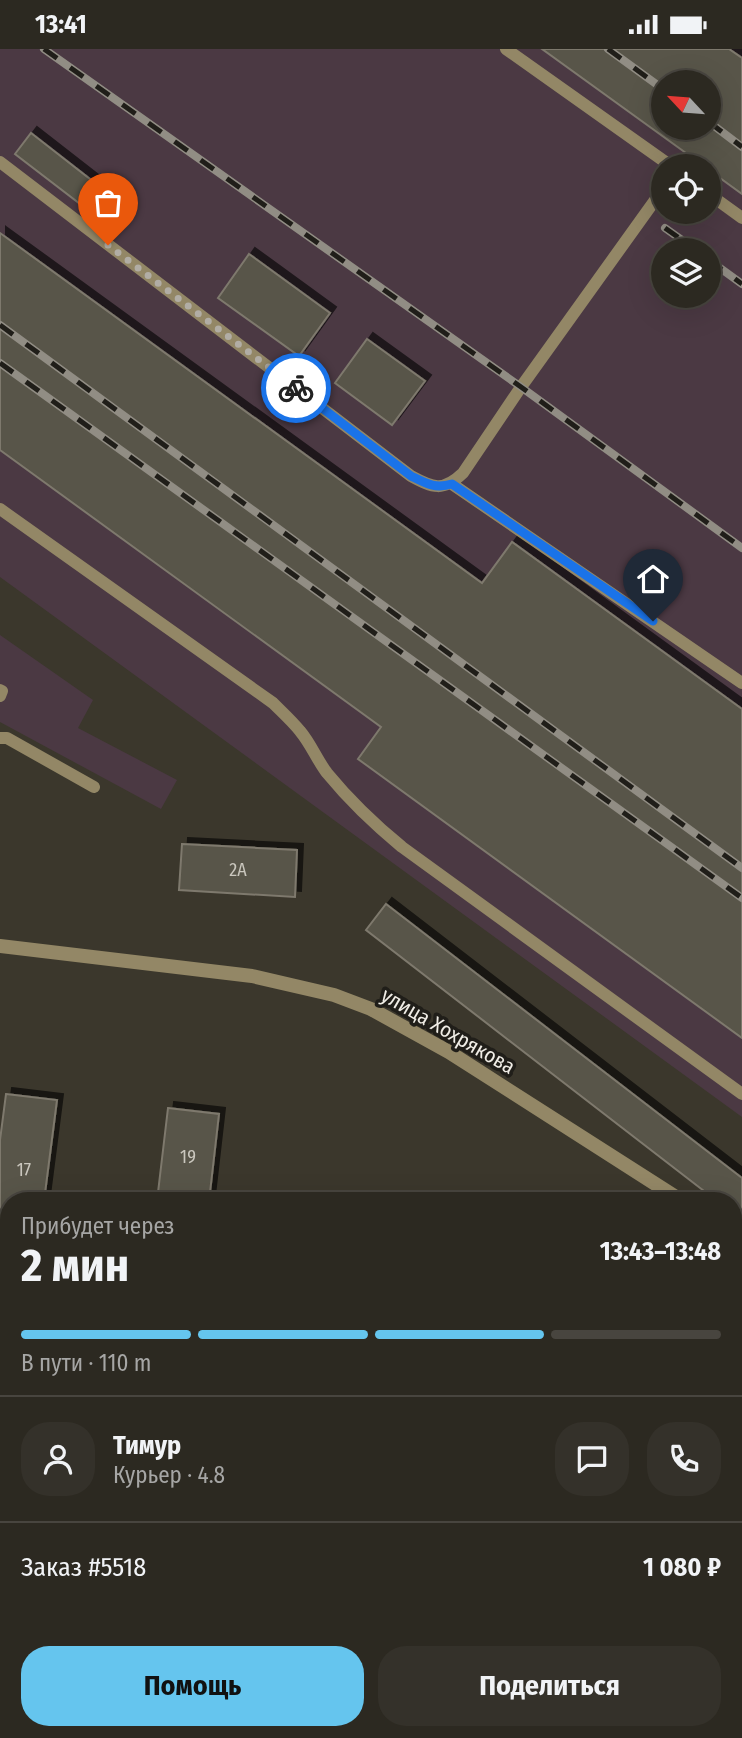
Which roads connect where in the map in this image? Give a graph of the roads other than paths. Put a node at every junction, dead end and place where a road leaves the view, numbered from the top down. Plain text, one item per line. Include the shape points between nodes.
1 (506, 49) edge
2 (654, 154) edge
3 (0, 162) edge
4 (721, 203) edge
5 (651, 206) edge
6 (742, 218) edge
7 (452, 484) junction
8 (0, 509) edge
9 (742, 683) edge
10 (0, 690) edge
11 (0, 696) edge
12 (0, 739) edge
13 (94, 787) dead end
14 (0, 946) edge
15 (742, 1094) edge
16 (668, 1192) edge

1 - 2 lane
3 - 7 lane via 411,476 441,487
4 - 6 lane
5 - 7 lane
7 - 9 lane
8 - 15 lane via 273,703 301,732 358,809 402,847
10 - 11 lane
12 - 13 lane via 7,738
14 - 16 street, улица Хохрякова via 252,976 334,995 371,1009 449,1052

